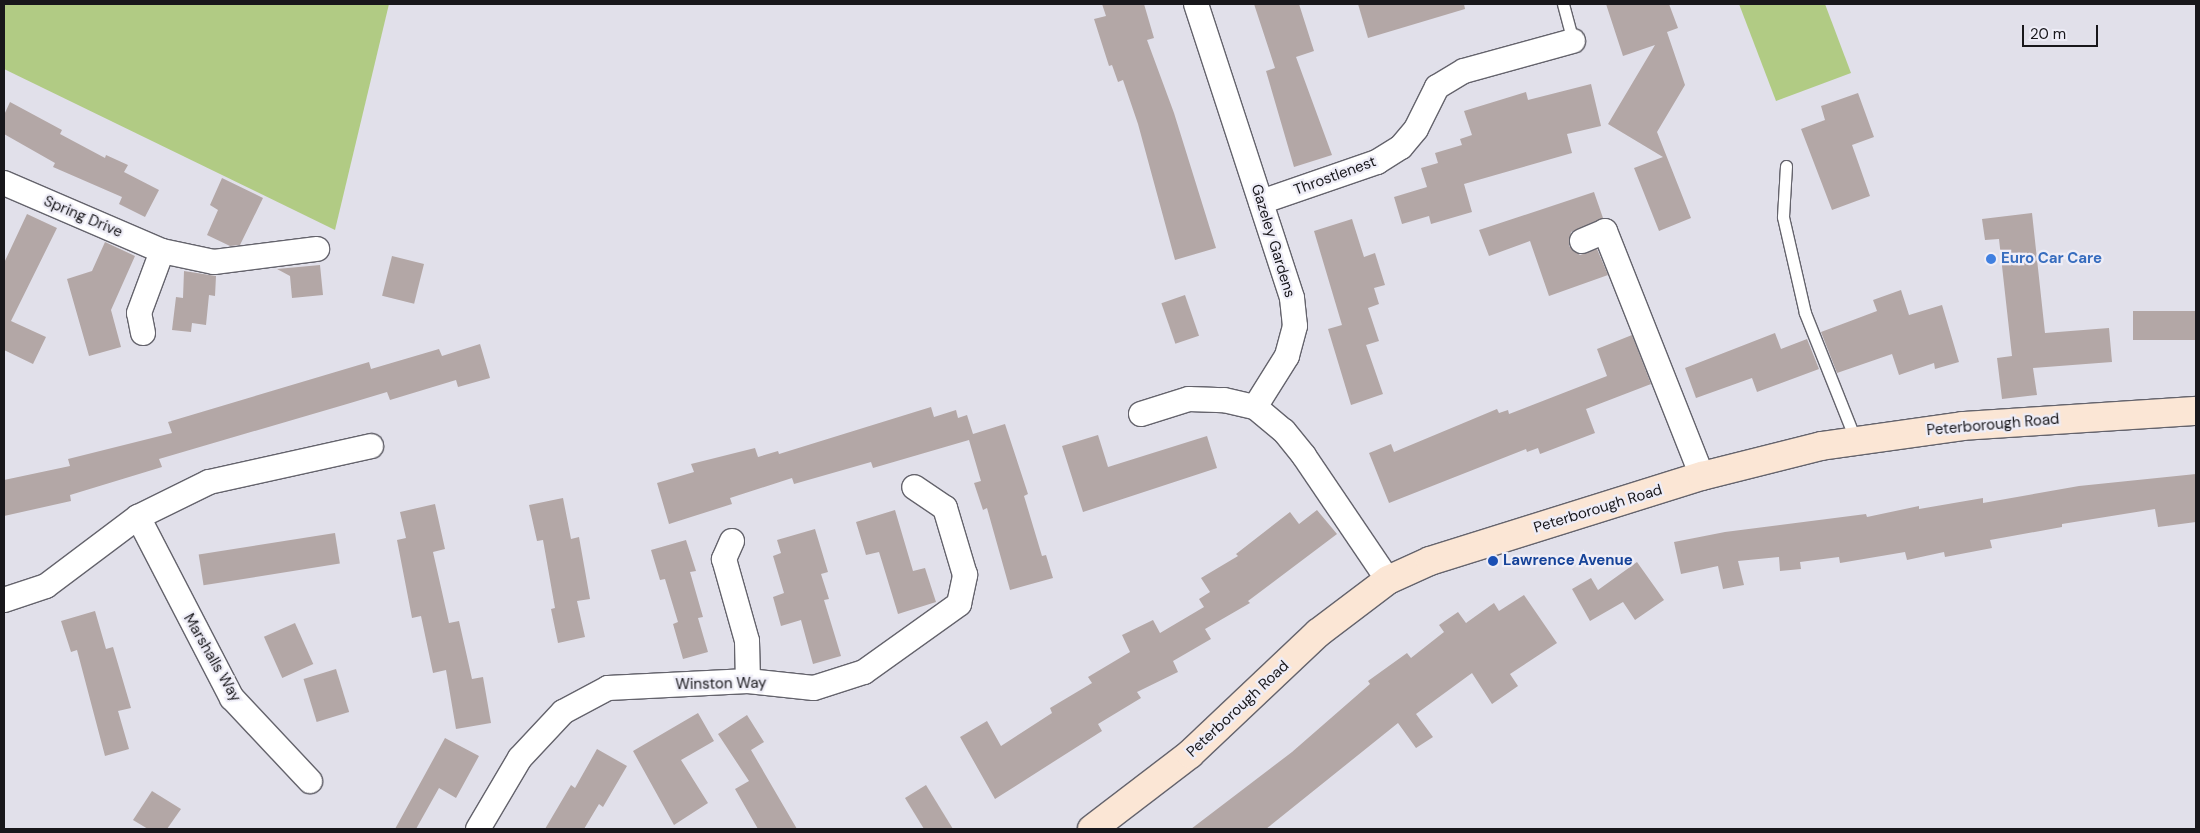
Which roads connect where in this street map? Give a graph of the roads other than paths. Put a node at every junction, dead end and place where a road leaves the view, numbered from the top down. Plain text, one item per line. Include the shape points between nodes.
1 (1196, 4) edge
2 (1563, 4) edge
3 (1573, 40) joint
4 (1786, 166) dead end
5 (4, 184) edge
6 (1261, 202) junction
7 (1582, 240) dead end
8 (317, 249) dead end
9 (162, 251) junction
10 (143, 333) dead end
11 (1254, 407) junction
12 (2196, 411) edge
13 (1141, 414) dead end
14 (1856, 441) junction
15 (371, 446) dead end
16 (1702, 476) junction
17 (914, 487) dead end
18 (138, 517) junction
19 (732, 541) dead end
20 (1388, 580) junction
21 (4, 600) edge
22 (748, 681) junction
23 (310, 780) dead end
24 (478, 829) edge
25 (1092, 829) edge

1 - 6 street, Gazeley Gardens
2 - 3 lane
3 - 6 street, Throstlenest via 1464,71 1437,87 1416,129 1401,147 1377,162
4 - 14 lane via 1783,216 1805,313
5 - 9 street, Spring Drive
6 - 11 street, Gazeley Gardens via 1292,298 1295,326 1287,356
7 - 16 street via 1605,231
8 - 9 street, Spring Drive via 293,244 214,262
9 - 10 street via 139,313
11 - 13 street via 1224,400 1189,399
11 - 20 street via 1284,432 1304,456
12 - 14 main road, Peterborough Road via 1963,426
14 - 16 main road, Peterborough Road via 1821,446
15 - 18 street via 209,482
16 - 20 main road, Peterborough Road via 1430,561
17 - 22 street, Winston Way via 946,508 966,575 959,604 864,672 814,688
18 - 21 street via 46,586
18 - 23 street, Marshalls Way via 232,698
19 - 22 street via 724,559 747,641
20 - 25 main road, Peterborough Road via 1318,634 1190,754
22 - 24 street, Winston Way via 608,688 558,704 520,758

